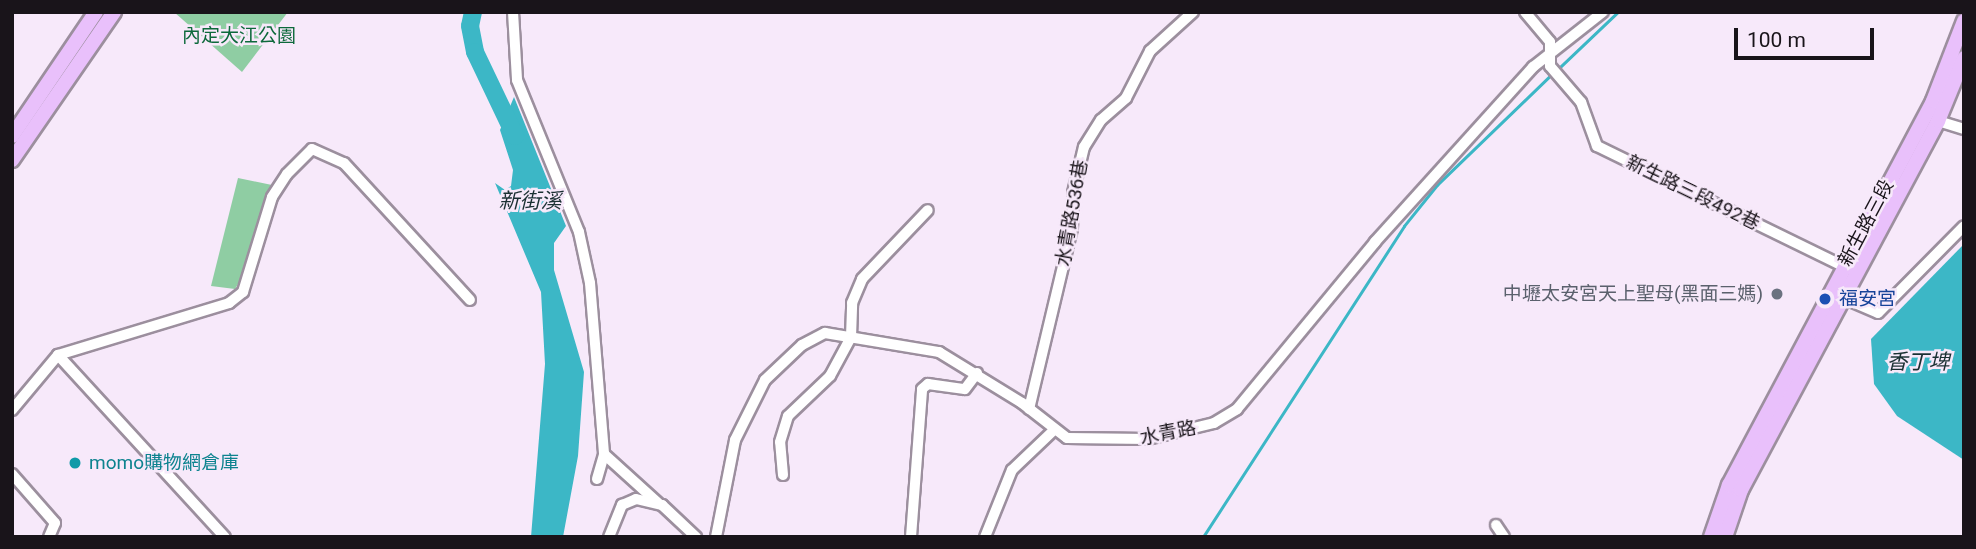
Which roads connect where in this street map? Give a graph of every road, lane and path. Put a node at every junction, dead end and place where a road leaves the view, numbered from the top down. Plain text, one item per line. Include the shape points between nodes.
1 (96, 12) edge
2 (114, 12) edge
3 (513, 12) edge
4 (1193, 12) edge
5 (1525, 12) edge
6 (1603, 12) edge
7 (1964, 21) edge
8 (1549, 52) junction
9 (1964, 58) edge
10 (1938, 121) junction
11 (1964, 129) edge
12 (12, 136) edge
13 (12, 160) edge
14 (928, 210) dead end
15 (1964, 226) edge
16 (1850, 269) junction
17 (1843, 298) junction
18 (470, 300) dead end
19 (851, 337) junction
20 (58, 355) junction
21 (977, 373) junction
22 (13, 407) edge
23 (1029, 409) junction
24 (1054, 430) junction
25 (604, 454) junction
26 (12, 474) edge
27 (783, 475) dead end
28 (597, 479) dead end
29 (660, 505) junction
30 (1496, 525) dead end
31 (49, 537) edge
32 (225, 537) edge
33 (609, 537) edge
34 (696, 537) edge
35 (716, 537) edge
36 (911, 537) edge
37 (985, 537) edge
38 (1504, 537) edge
39 (1712, 537) edge
40 (1726, 537) edge

1 - 12 main road
2 - 13 main road
3 - 25 street via 517,80 579,232 590,283
4 - 23 street, 水青路536巷 via 1150,51 1126,98 1101,120 1084,147 1073,193 1072,228
5 - 8 street via 1550,41
6 - 8 street, 水青路
7 - 16 main road, 新生路三段 via 1933,101
8 - 16 street, 新生路三段492巷 via 1550,66 1581,102 1597,146
8 - 24 street, 水青路 via 1399,214 1237,409 1214,423 1149,439 1067,438
9 - 10 main road, 新生路三段
10 - 11 street
10 - 16 main road, 新生路三段
14 - 19 street via 862,279 852,303
15 - 17 street via 1878,313
16 - 17 main road, 新生路三段
16 - 39 main road, 新生路三段 via 1729,485
17 - 40 main road, 新生路三段 via 1741,490
18 - 20 street via 344,163 312,149 272,197 243,292 229,303
19 - 21 street, 水青路 via 939,352
19 - 27 street via 825,384 788,416 780,442
19 - 35 street, 水青路 via 825,333 802,345 765,380 735,440
20 - 22 street
20 - 32 street
21 - 23 street, 水青路
21 - 36 street via 965,389 928,384 922,388
23 - 24 street, 水青路
24 - 37 street via 1012,470
25 - 28 street
25 - 29 street
26 - 31 street via 55,523
29 - 33 street via 636,499 622,505
29 - 34 street
30 - 38 street

